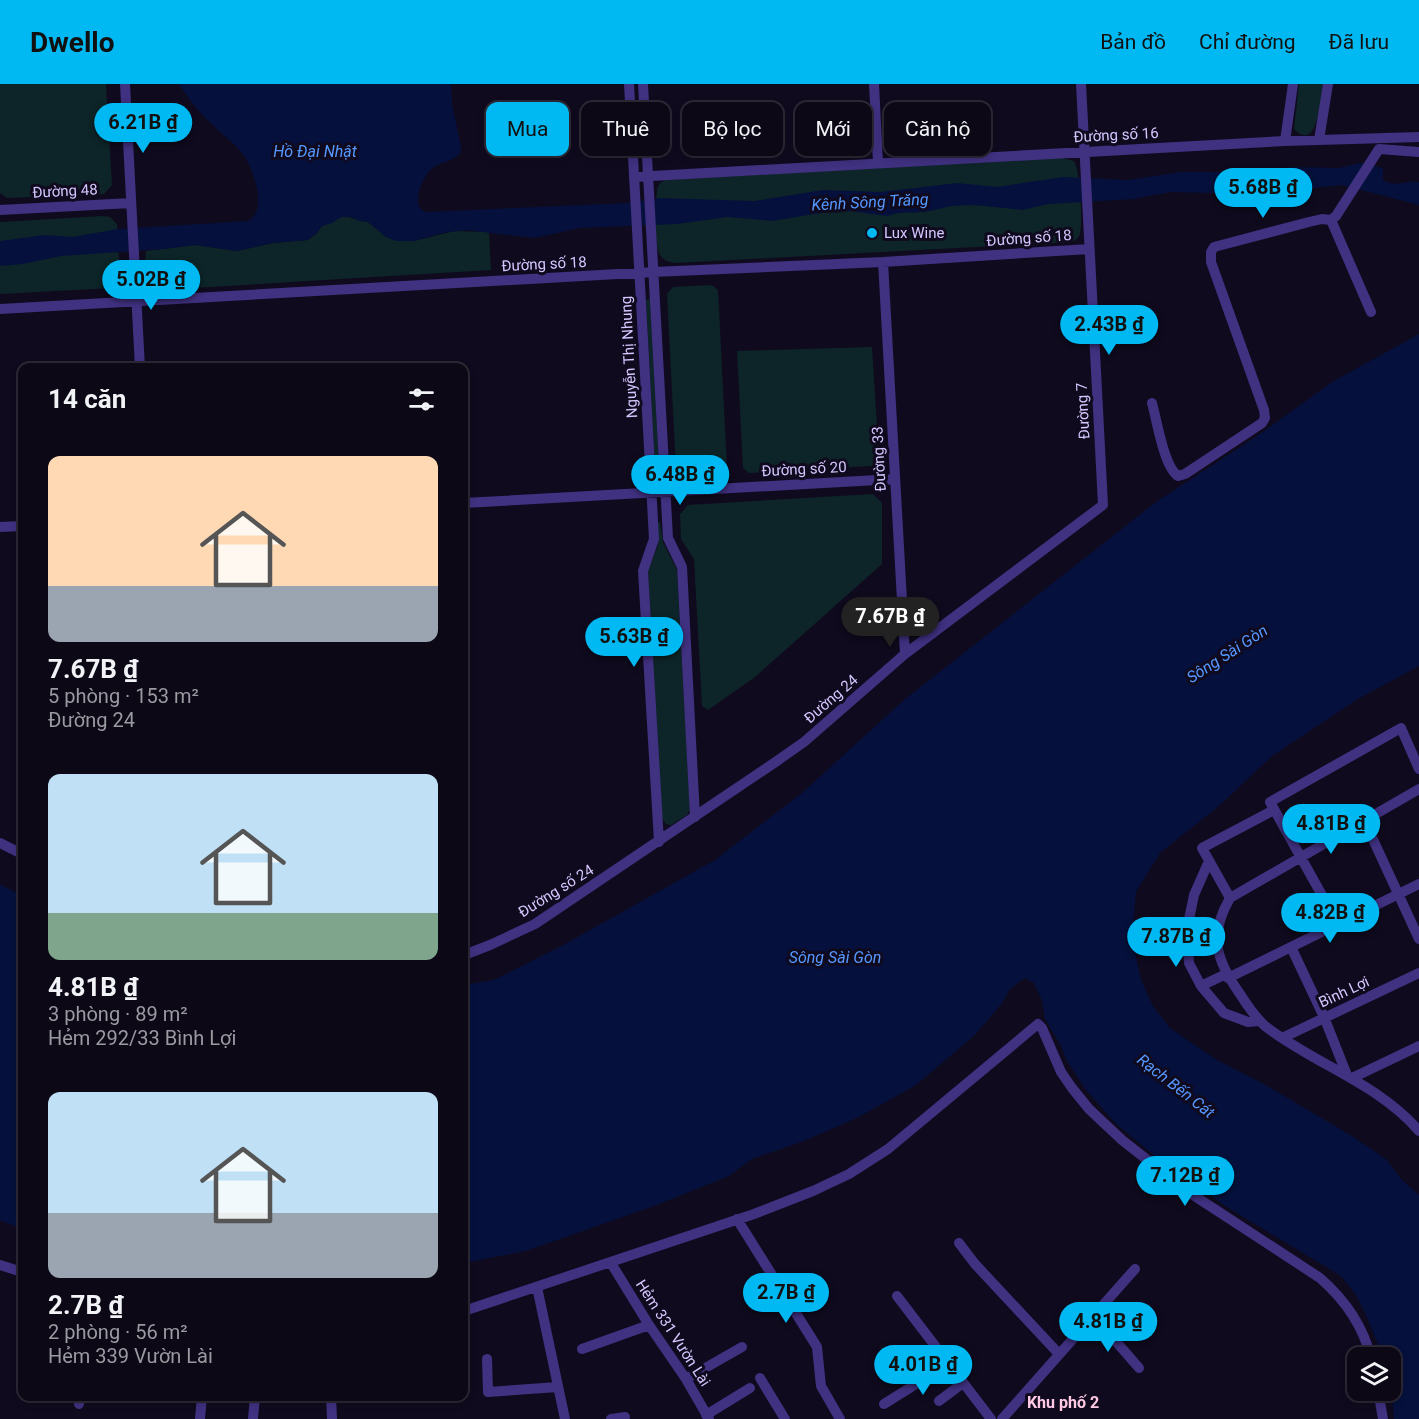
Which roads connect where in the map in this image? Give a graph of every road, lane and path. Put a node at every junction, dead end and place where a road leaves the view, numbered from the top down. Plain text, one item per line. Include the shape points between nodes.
1 (125, 84) edge
2 (629, 84) edge
3 (643, 84) edge
4 (874, 84) edge
5 (1080, 84) edge
6 (1293, 84) edge
7 (1328, 84) edge
8 (1419, 137) edge
9 (1319, 140) junction
10 (1285, 141) junction
11 (1084, 152) junction
12 (1419, 152) edge
13 (878, 163) junction
14 (648, 176) junction
15 (634, 177) junction
16 (131, 203) junction
17 (0, 210) edge
18 (1331, 220) junction
19 (1089, 249) junction
20 (883, 262) junction
21 (653, 272) junction
22 (640, 273) junction
23 (137, 301) junction
24 (0, 309) edge
25 (1371, 312) dead end
26 (140, 363) edge
27 (1152, 403) dead end
28 (895, 479) junction
29 (665, 493) junction
30 (650, 494) junction
31 (468, 503) edge
32 (1103, 505) joint
33 (18, 526) edge
34 (0, 527) edge
35 (905, 654) junction
36 (1419, 769) edge
37 (1419, 789) edge
38 (1272, 806) junction
39 (695, 817) junction
40 (1364, 820) junction
41 (658, 842) junction
42 (0, 843) edge
43 (18, 852) edge
44 (1301, 856) junction
45 (1209, 861) junction
46 (1419, 884) edge
47 (1398, 895) junction
48 (1230, 898) junction
49 (1338, 924) junction
50 (1419, 939) edge
51 (1291, 947) junction
52 (468, 953) edge
53 (1419, 973) edge
54 (1227, 976) junction
55 (1201, 986) junction
56 (1324, 1017) junction
57 (1260, 1022) junction
58 (1282, 1038) junction
59 (1419, 1046) edge
60 (1350, 1076) junction
61 (1419, 1113) edge
62 (1408, 1118) junction
63 (1419, 1131) edge
64 (737, 1220) junction
65 (959, 1243) dead end
66 (611, 1263) junction
67 (0, 1265) edge
68 (1135, 1269) dead end
69 (18, 1271) edge
70 (537, 1287) junction
71 (897, 1296) dead end
72 (468, 1310) edge
73 (1095, 1317) junction
74 (649, 1325) junction
75 (741, 1347) dead end
76 (1367, 1347) edge
77 (582, 1349) dead end
78 (1059, 1354) junction
79 (487, 1359) dead end
80 (948, 1364) junction
81 (1139, 1368) dead end
82 (760, 1378) dead end
83 (686, 1379) junction
84 (963, 1383) junction
85 (558, 1386) junction
86 (750, 1388) dead end
87 (202, 1401) edge
88 (255, 1401) edge
89 (331, 1401) edge
90 (939, 1401) dead end
91 (1380, 1401) edge
92 (884, 1404) dead end
93 (625, 1417) dead end
94 (707, 1417) edge
95 (200, 1419) edge
96 (253, 1419) edge
97 (332, 1419) edge
98 (565, 1419) edge
99 (611, 1419) edge
100 (785, 1419) edge
101 (840, 1419) edge
102 (991, 1419) edge
103 (1002, 1419) edge
104 (1383, 1419) edge

1 - 16 street
2 - 15 street, Nguyễn Thị Nhung
3 - 14 street, Nguyễn Thị Nhung
4 - 13 street
5 - 11 street, Đường 7
6 - 10 street
7 - 9 street
8 - 9 street, Đường số 16
9 - 10 street, Đường số 16
10 - 11 street, Đường số 16
11 - 13 street, Đường số 16
11 - 19 street, Đường 7
12 - 18 street via 1379,149
13 - 14 street, Đường số 16
14 - 15 street, Đường số 16
14 - 21 street, Nguyễn Thị Nhung
15 - 22 street, Nguyễn Thị Nhung
16 - 17 street, Đường 48
16 - 23 street
18 - 25 street
18 - 27 street via 1214,247 1211,252 1211,262 1264,410 1262,423 1178,476 1168,462
19 - 20 street, Đường số 18
19 - 32 street, Đường 7
20 - 21 street, Đường số 18
20 - 28 street, Đường 33
21 - 22 street, Đường số 18
21 - 29 street, Nguyễn Thị Nhung
22 - 23 street, Đường số 18
22 - 30 street, Nguyễn Thị Nhung
23 - 24 street, Đường số 18
23 - 26 street
28 - 29 street, Đường số 20
28 - 35 street, Đường 33
29 - 30 street, Đường số 20
29 - 39 street, Nguyễn Thị Nhung via 668,538 682,567
30 - 31 street, Đường số 20
30 - 41 street, Nguyễn Thị Nhung via 654,539 643,571
32 - 35 street, Đường 24
33 - 34 street
35 - 39 street, Đường 24 via 804,742
36 - 38 street via 1401,728
37 - 40 street
38 - 44 street
38 - 45 street via 1202,848
39 - 41 street, Đường 24
40 - 44 street
40 - 47 street
41 - 52 street, Đường số 24 via 535,924
42 - 43 street
44 - 48 street
44 - 49 street
45 - 48 street
45 - 55 street via 1194,895 1187,929 1190,963
46 - 47 street
47 - 49 street
47 - 50 street
48 - 54 street via 1216,938
49 - 51 street
51 - 54 street
51 - 56 street
53 - 56 street, Bình Lợi
54 - 55 street
54 - 57 street
55 - 57 street via 1224,1013
56 - 58 street, Bình Lợi
56 - 60 street
57 - 58 street
58 - 60 street
59 - 60 street
60 - 62 street
61 - 62 street
62 - 63 street
64 - 66 street
64 - 76 street via 813,1191 888,1149 1038,1024 1061,1072 1089,1109 1168,1178 1320,1278 1347,1305
64 - 101 street via 817,1347 821,1386
65 - 78 street
66 - 70 street
66 - 74 street, Hẻm 331 Vườn Lài
67 - 69 street
68 - 73 street
70 - 72 street
70 - 85 street
71 - 80 street
73 - 78 street
73 - 81 street
74 - 77 street
74 - 83 street, Hẻm 331 Vườn Lài
75 - 83 street
78 - 103 street
79 - 85 street via 488,1392
80 - 84 street
80 - 92 street
82 - 100 street
83 - 94 street, Hẻm 331 Vườn Lài
84 - 90 street
84 - 102 street
85 - 98 street
86 - 94 street
87 - 95 street
88 - 96 street
89 - 97 street
91 - 104 street
93 - 99 street

